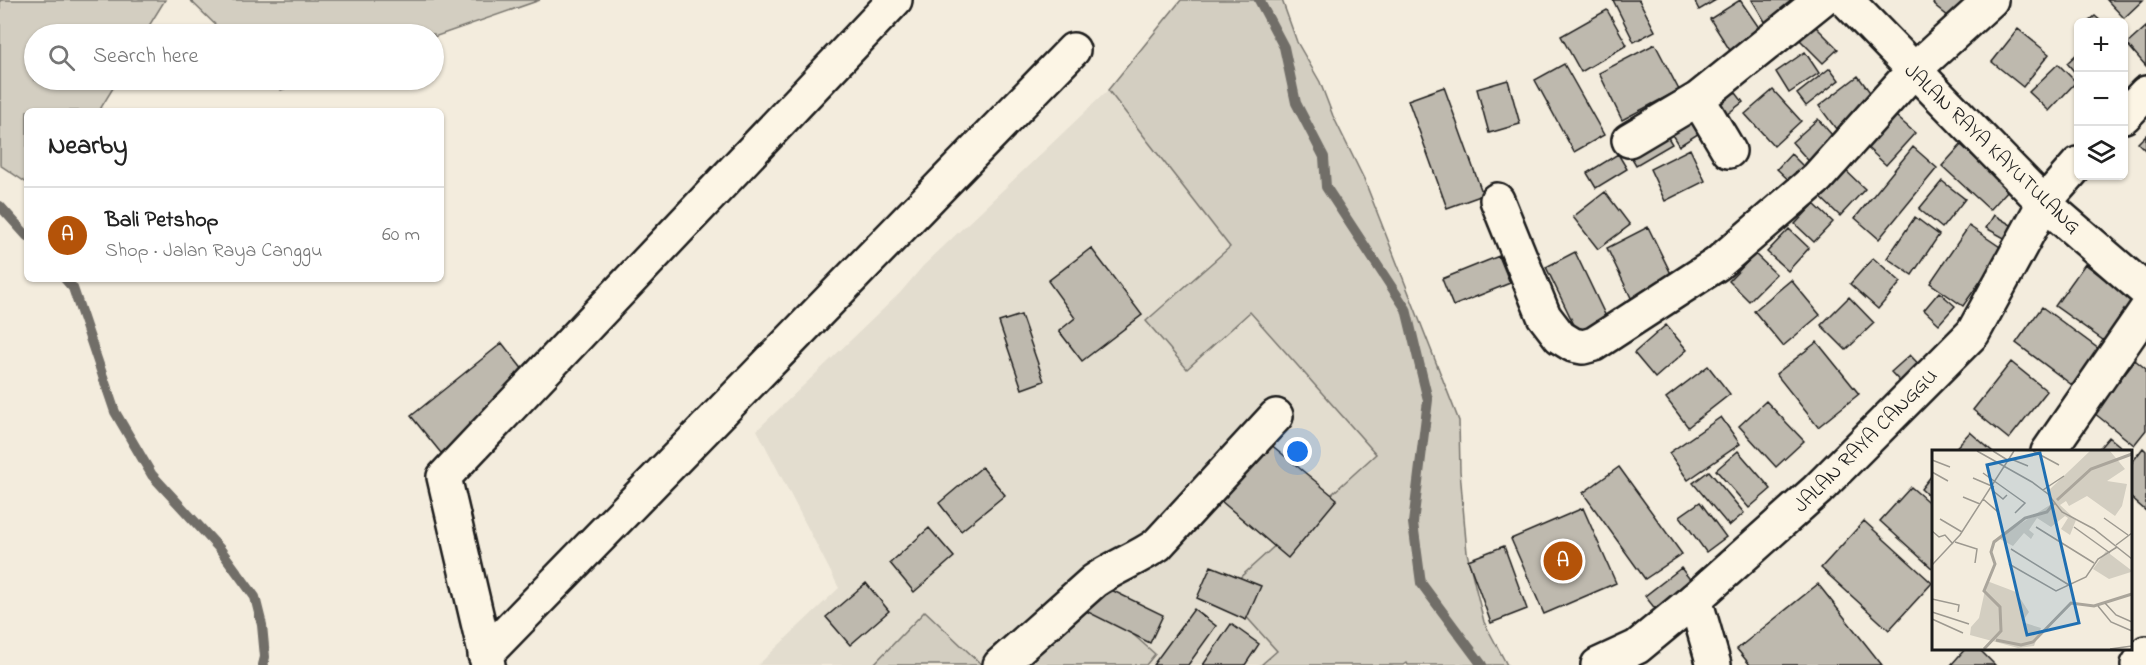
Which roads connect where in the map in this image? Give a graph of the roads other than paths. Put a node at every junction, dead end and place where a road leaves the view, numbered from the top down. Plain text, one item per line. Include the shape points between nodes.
1 (895, 0) edge
2 (1821, 0) edge
3 (1991, 0) edge
4 (1861, 6) edge
5 (1073, 50) dead end
6 (1913, 70) junction
7 (2146, 93) edge
8 (1698, 99) junction
9 (2128, 112) edge
10 (1629, 140) dead end
11 (1729, 151) dead end
12 (2074, 170) edge
13 (1497, 200) dead end
14 (2044, 203) junction
15 (2141, 277) edge
16 (2146, 310) edge
17 (1276, 416) dead end
18 (2049, 450) edge
19 (1695, 599) junction
20 (2146, 653) edge
21 (486, 660) edge
22 (1000, 665) edge
23 (1598, 665) edge
24 (1714, 665) edge
25 (2138, 665) edge

1 - 21 street via 444,477
2 - 8 street
3 - 6 street
4 - 6 street, JALAN RAYA KAYUTULANG
5 - 21 street
6 - 13 street via 1817,178 1771,218 1717,264 1594,344 1573,345 1560,337 1544,316
6 - 14 street, JALAN RAYA KAYUTULANG
7 - 9 street
8 - 10 street
8 - 11 street
12 - 14 street, JALAN RAYA CANGGU
14 - 15 street, JALAN RAYA KAYUTULANG
14 - 19 street, JALAN RAYA CANGGU via 1973,333 1817,490
16 - 18 street
17 - 22 street via 1157,545 1094,580
19 - 23 street, JALAN RAYA CANGGU via 1637,647
19 - 24 street
20 - 25 street

